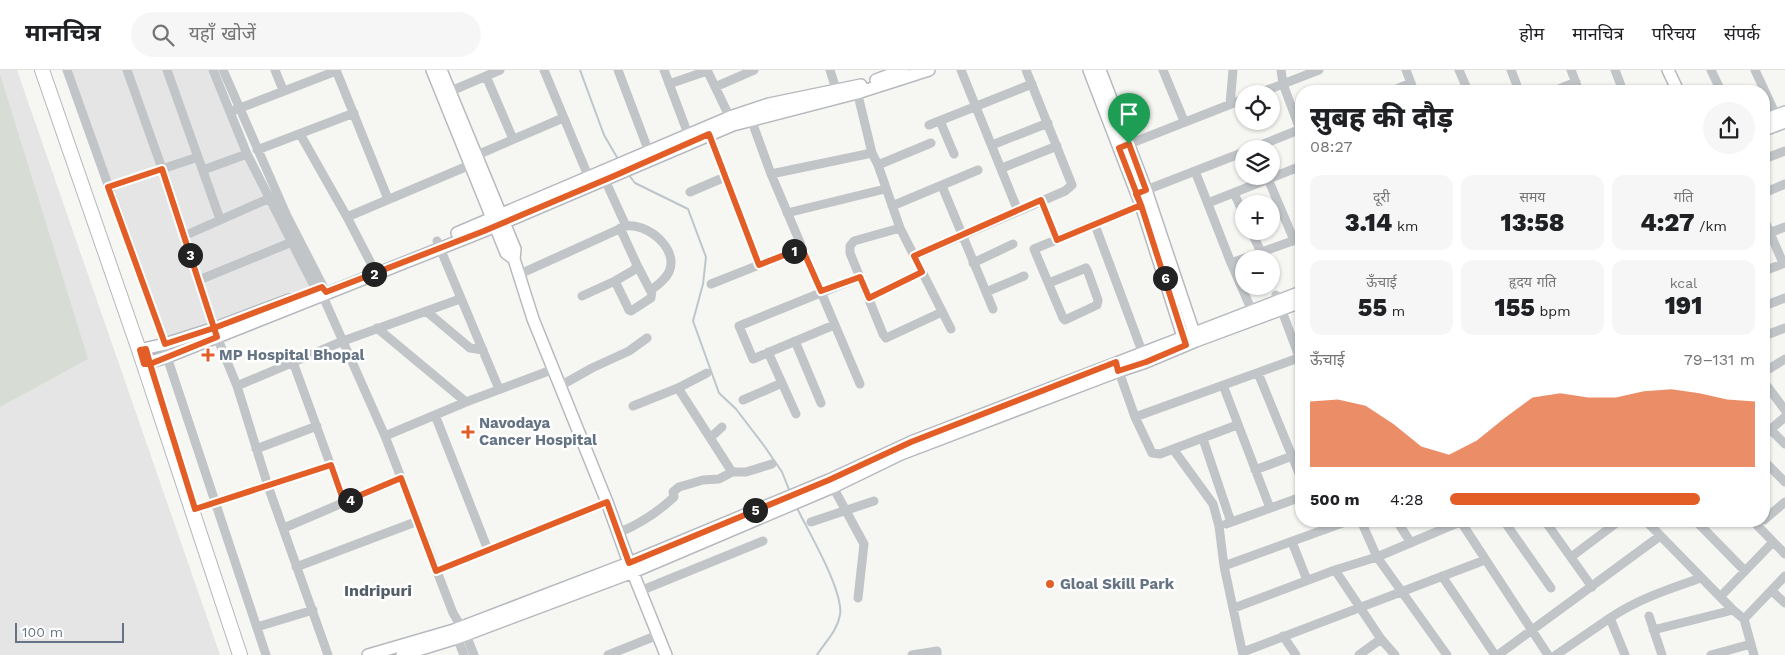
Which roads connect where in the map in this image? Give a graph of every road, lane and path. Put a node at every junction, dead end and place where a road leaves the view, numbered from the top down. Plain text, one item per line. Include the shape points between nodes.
1 (42, 70) edge
2 (47, 70) edge
3 (67, 70) edge
4 (127, 70) edge
5 (167, 70) edge
6 (213, 70) edge
7 (223, 70) edge
8 (276, 70) edge
9 (336, 70) edge
10 (432, 70) edge
11 (442, 70) edge
12 (500, 70) edge
13 (544, 70) edge
14 (618, 70) edge
15 (664, 70) edge
16 (754, 70) edge
17 (830, 70) edge
18 (904, 70) edge
19 (929, 70) edge
20 (961, 70) edge
21 (1026, 70) edge
22 (1088, 70) edge
23 (1100, 70) edge
24 (1233, 70) edge
25 (1281, 70) edge
26 (1319, 70) edge
27 (1406, 70) edge
28 (1459, 70) edge
29 (1511, 70) edge
30 (1571, 70) edge
31 (1615, 70) edge
32 (1668, 70) edge
33 (1711, 70) edge
34 (1755, 70) edge
35 (707, 71) edge
36 (1167, 71) edge
37 (486, 76) junction
38 (669, 84) junction
39 (1032, 84) junction
40 (1283, 84) junction
41 (1280, 85) edge
42 (1412, 85) edge
43 (1465, 85) edge
44 (1517, 85) edge
45 (1577, 85) edge
46 (1621, 85) edge
47 (1673, 85) edge
48 (1718, 85) edge
49 (1764, 85) edge
50 (715, 87) junction
51 (283, 90) junction
52 (856, 90) junction
53 (446, 93) junction
54 (838, 94) junction
55 (1770, 96) edge
56 (1235, 102) edge
57 (1230, 104) junction
58 (976, 106) junction
59 (240, 109) junction
60 (230, 112) junction
61 (354, 113) junction
62 (1295, 115) edge
63 (1782, 116) edge
64 (563, 118) junction
65 (751, 119) junction
66 (731, 121) junction
67 (940, 121) junction
68 (1184, 121) junction
69 (1048, 123) junction
70 (929, 125) dead end
71 (1770, 125) edge
72 (707, 130) junction
73 (1295, 132) edge
74 (300, 134) junction
75 (688, 134) junction
76 (513, 139) junction
77 (1275, 140) edge
78 (931, 143) dead end
79 (992, 145) junction
80 (1057, 146) junction
81 (1124, 146) junction
82 (257, 150) junction
83 (1785, 151) edge
84 (872, 153) junction
85 (247, 154) junction
86 (954, 154) dead end
87 (1235, 155) edge
88 (198, 157) junction
89 (642, 157) junction
90 (1770, 157) edge
91 (471, 160) junction
92 (878, 165) junction
93 (1002, 168) junction
94 (1295, 168) edge
95 (162, 169) junction
96 (203, 170) junction
97 (978, 170) dead end
98 (1195, 171) junction
99 (610, 174) junction
100 (771, 174) junction
101 (1280, 174) edge
102 (725, 177) junction
103 (590, 181) junction
104 (1785, 184) edge
105 (1253, 185) edge
106 (1271, 185) edge
107 (942, 186) junction
108 (108, 187) junction
109 (885, 189) junction
110 (1770, 190) edge
111 (690, 192) dead end
112 (1141, 192) junction
113 (1234, 193) joint
114 (270, 198) junction
115 (388, 199) junction
116 (1041, 200) junction
117 (1208, 203) junction
118 (1141, 205) junction
119 (892, 206) junction
120 (1018, 211) junction
121 (787, 213) junction
122 (347, 217) junction
123 (220, 219) junction
124 (498, 220) junction
125 (1095, 225) junction
126 (623, 227) junction
127 (1785, 227) edge
128 (900, 228) junction
129 (1295, 233) edge
130 (1770, 233) edge
131 (184, 236) junction
132 (962, 236) junction
133 (1057, 240) junction
134 (1295, 240) edge
135 (1770, 240) edge
136 (292, 242) junction
137 (439, 244) junction
138 (1013, 244) dead end
139 (802, 248) junction
140 (1267, 250) edge
141 (914, 256) junction
142 (1235, 262) edge
143 (974, 263) junction
144 (1231, 263) junction
145 (1784, 263) edge
146 (637, 265) junction
147 (759, 265) junction
148 (1770, 269) edge
149 (374, 270) junction
150 (922, 272) junction
151 (520, 274) junction
152 (1024, 276) dead end
153 (860, 277) junction
154 (199, 280) junction
155 (615, 281) junction
156 (1049, 283) junction
157 (712, 284) dead end
158 (652, 289) junction
159 (821, 291) junction
160 (986, 292) junction
161 (322, 293) junction
162 (1295, 295) edge
163 (582, 296) dead end
164 (869, 298) junction
165 (1785, 298) edge
166 (460, 299) junction
167 (1279, 302) junction
168 (1295, 302) edge
169 (1770, 304) edge
170 (993, 309) dead end
171 (426, 311) junction
172 (1252, 311) junction
173 (942, 312) junction
174 (834, 325) junction
175 (377, 328) junction
176 (1785, 328) edge
177 (951, 329) dead end
178 (216, 333) junction
179 (1770, 334) edge
180 (647, 338) dead end
181 (1190, 339) junction
182 (343, 341) junction
183 (795, 341) junction
184 (1295, 343) edge
185 (165, 344) junction
186 (143, 350) junction
187 (483, 350) junction
188 (768, 352) junction
189 (1143, 354) junction
190 (167, 357) junction
191 (1785, 359) edge
192 (1295, 361) edge
193 (293, 362) junction
194 (147, 364) junction
195 (1117, 366) junction
196 (1770, 368) edge
197 (554, 369) junction
198 (707, 372) dead end
199 (1258, 373) junction
200 (782, 383) junction
201 (860, 384) dead end
202 (237, 386) junction
203 (560, 386) junction
204 (1223, 386) junction
205 (678, 388) junction
206 (499, 390) junction
207 (1770, 390) edge
208 (743, 400) dead end
209 (466, 402) junction
210 (821, 403) dead end
211 (634, 406) dead end
212 (1785, 410) edge
213 (796, 414) dead end
214 (435, 415) junction
215 (1135, 417) junction
216 (1785, 417) edge
217 (1237, 425) junction
218 (317, 426) junction
219 (722, 428) dead end
220 (1770, 430) edge
221 (1770, 435) edge
222 (385, 436) junction
223 (710, 438) junction
224 (1203, 439) junction
225 (1785, 444) edge
226 (256, 449) junction
227 (1173, 449) junction
228 (1292, 456) junction
229 (1295, 463) edge
230 (772, 464) dead end
231 (331, 465) junction
232 (1770, 467) edge
233 (1256, 470) junction
234 (732, 472) junction
235 (401, 478) junction
236 (1785, 482) edge
237 (268, 486) junction
238 (833, 487) junction
239 (803, 495) junction
240 (1295, 499) edge
241 (874, 501) dead end
242 (344, 502) junction
243 (607, 502) junction
244 (1785, 502) edge
245 (216, 503) junction
246 (1270, 508) junction
247 (195, 509) junction
248 (846, 510) junction
249 (1770, 514) edge
250 (418, 521) junction
251 (811, 522) dead end
252 (1231, 522) junction
253 (1219, 526) junction
254 (1320, 527) edge
255 (1332, 527) edge
256 (1364, 527) edge
257 (1401, 527) edge
258 (1446, 527) edge
259 (1461, 527) edge
260 (1508, 527) edge
261 (1549, 527) edge
262 (1611, 527) edge
263 (1652, 527) edge
264 (1702, 527) edge
265 (1762, 527) edge
266 (284, 528) junction
267 (1321, 531) junction
268 (618, 533) junction
269 (1660, 536) junction
270 (763, 541) dead end
271 (1292, 542) junction
272 (1772, 542) junction
273 (1411, 543) junction
274 (1783, 549) edge
275 (488, 550) junction
276 (1377, 557) junction
277 (1571, 558) junction
278 (1485, 560) junction
279 (296, 566) junction
280 (1224, 566) junction
281 (631, 568) junction
282 (1335, 570) junction
283 (436, 571) junction
284 (1745, 571) junction
285 (1442, 576) junction
286 (1785, 576) edge
287 (1702, 578) junction
288 (1308, 580) junction
289 (1592, 587) junction
290 (1551, 588) dead end
291 (640, 591) junction
292 (1772, 591) junction
293 (1402, 592) junction
294 (1720, 597) junction
295 (858, 598) dead end
296 (1785, 603) edge
297 (1234, 608) junction
298 (1361, 608) junction
299 (312, 610) junction
300 (1733, 610) junction
301 (1649, 616) dead end
302 (1610, 618) junction
303 (1744, 619) junction
304 (257, 627) junction
305 (1653, 630) junction
306 (1532, 631) junction
307 (460, 632) junction
308 (658, 634) junction
309 (1283, 636) junction
310 (1381, 639) junction
311 (1752, 644) junction
312 (1624, 652) edge
313 (1243, 653) edge
314 (240, 655) edge
315 (244, 655) edge
316 (266, 655) edge
317 (328, 655) edge
318 (368, 655) edge
319 (402, 655) edge
320 (464, 655) edge
321 (474, 655) edge
322 (608, 655) edge
323 (666, 655) edge
324 (912, 655) edge
325 (937, 655) edge
326 (1296, 655) edge
327 (1359, 655) edge
328 (1395, 655) edge
329 (1447, 655) edge
330 (1497, 655) edge
331 (1548, 655) edge
332 (1556, 655) edge
333 (1614, 655) edge
334 (1662, 655) edge
335 (1711, 655) edge
336 (1754, 655) edge

1 - 186 main road
2 - 186 main road
3 - 108 street
4 - 95 street
5 - 88 street
6 - 60 street
7 - 59 street
8 - 51 street
9 - 51 street
9 - 61 street
10 - 53 street
11 - 53 street
12 - 37 street
13 - 64 street
14 - 89 street
15 - 38 street
16 - 50 street
17 - 54 street
18 - 52 street
19 - 52 street
20 - 58 street
21 - 39 street
22 - 81 street
23 - 81 street
24 - 57 street
25 - 40 street
26 - 40 street
27 - 42 street
28 - 43 street
29 - 44 street
30 - 45 street
31 - 46 street
32 - 47 street
33 - 48 street
34 - 49 street
35 - 38 street
35 - 50 street
36 - 68 street
37 - 53 street
37 - 76 street
38 - 75 street
39 - 58 street
39 - 69 street
40 - 41 street
40 - 62 street
50 - 66 street
51 - 59 street
52 - 54 street
52 - 84 street
53 - 91 street
54 - 65 street
54 - 66 street via 769,104
55 - 63 street
56 - 57 street
57 - 68 street
58 - 67 street
58 - 79 street
59 - 60 street
59 - 82 street
60 - 85 street
61 - 74 street
61 - 115 street
63 - 71 street
64 - 76 street
64 - 103 street
65 - 66 street
65 - 100 street
66 - 72 street
67 - 70 street
67 - 86 street
68 - 81 street
69 - 79 street
69 - 80 street
72 - 75 street
72 - 89 street
72 - 102 street
73 - 77 street
74 - 82 street
74 - 122 street
75 - 89 street
76 - 91 street
78 - 92 street
79 - 93 street
80 - 93 street
80 - 116 street via 1072,185 1066,191
81 - 112 street
82 - 161 street
83 - 90 street
84 - 92 street
84 - 100 street
85 - 96 street
85 - 114 street
87 - 98 street
88 - 95 street
88 - 96 street
89 - 99 street
91 - 115 street
91 - 124 street
92 - 109 street
93 - 120 street
94 - 101 street
95 - 108 street
95 - 131 street
96 - 123 street
97 - 107 street
98 - 112 street
98 - 117 street
99 - 103 street
99 - 126 street
100 - 121 street
102 - 111 street
102 - 147 street
103 - 124 street
104 - 110 street
105 - 113 street
106 - 129 street
107 - 119 street
107 - 132 street
108 - 185 street
109 - 119 street
109 - 121 street
112 - 118 street
112 - 181 street
113 - 117 street
114 - 123 street
114 - 136 street
115 - 122 street
116 - 120 street
116 - 133 street
117 - 144 street
118 - 125 street
118 - 181 street
119 - 128 street
120 - 132 street
121 - 139 street
122 - 149 street
123 - 131 street
124 - 137 street
124 - 151 street via 515,249 514,258
125 - 133 street
125 - 189 street
126 - 146 street
126 - 151 street
126 - 158 street via 633,225 651,232 661,239 670,256 671,268
127 - 130 street
128 - 141 street
128 - 153 street via 854,241 850,253
131 - 154 street
132 - 141 street
132 - 143 street
133 - 156 street via 1034,249
134 - 140 street
135 - 145 street
136 - 154 street
136 - 161 street
137 - 149 street
137 - 166 street
138 - 143 street
139 - 147 street
139 - 159 street
141 - 150 street
142 - 144 street
143 - 160 street
144 - 172 street
145 - 148 street
146 - 155 street
146 - 158 street via 649,289
147 - 157 street
149 - 161 street
150 - 164 street
150 - 173 street
151 - 197 street via 533,319
152 - 160 street
153 - 159 street
153 - 164 street
154 - 178 street
155 - 158 street via 631,311 651,298
155 - 163 street
156 - 156 street via 1065,320 1097,304 1086,268
159 - 174 street
159 - 188 street via 740,326 753,358
160 - 170 street
161 - 178 street
161 - 182 street
162 - 167 street
164 - 173 street via 886,338
165 - 169 street
166 - 171 street
166 - 187 street
167 - 168 street
167 - 172 street
167 - 181 street
167 - 184 street
171 - 175 street
171 - 187 street via 470,348
172 - 181 street
173 - 177 street
174 - 183 street
174 - 201 street
175 - 182 street
175 - 209 street
176 - 179 street
178 - 185 street
178 - 190 street
178 - 202 street
180 - 203 street via 629,351
181 - 189 street
181 - 195 street via 1146,362
182 - 193 street
182 - 222 street
183 - 188 street
183 - 210 street
185 - 186 street
185 - 190 street
186 - 194 main road
187 - 206 street
188 - 200 street
189 - 195 street
190 - 194 street
190 - 245 street
191 - 196 street
192 - 199 street
193 - 202 street
193 - 218 street
194 - 247 main road
194 - 314 main road
195 - 215 street
195 - 238 street via 901,454
195 - 239 street via 911,442
197 - 203 street
197 - 206 street
198 - 205 street
199 - 204 street
199 - 228 street
200 - 208 street
200 - 213 street
202 - 226 street
203 - 243 street
204 - 215 street
204 - 217 street
205 - 211 street
205 - 223 street
206 - 209 street
207 - 212 street
209 - 214 street
214 - 222 street
214 - 275 street
215 - 227 street via 1152,452 1160,454
216 - 220 street
217 - 224 street
217 - 233 street
218 - 226 street
218 - 231 street
219 - 223 street
221 - 225 street
222 - 235 street
223 - 234 street
224 - 227 street
224 - 252 street
226 - 237 street
227 - 253 street via 1213,504
228 - 229 street
228 - 233 street
230 - 234 street via 746,472
231 - 237 street
231 - 242 street
232 - 236 street
233 - 246 street
234 - 268 street via 719,479 679,486 673,492 674,497 662,509
235 - 242 street
235 - 250 street
237 - 245 street
237 - 266 street
238 - 239 street
238 - 248 street
239 - 281 street
240 - 246 street
241 - 248 street
242 - 266 street
243 - 268 street
243 - 275 street
244 - 249 street
245 - 247 street
245 - 304 street
246 - 252 street
247 - 315 main road
248 - 251 street
248 - 295 street via 864,544
250 - 279 street
250 - 283 street
252 - 253 street
253 - 280 street
254 - 267 street
255 - 267 street
256 - 276 street
257 - 273 street
258 - 273 street
259 - 278 street
260 - 290 street
261 - 277 street
262 - 277 street
263 - 269 street
264 - 284 street
265 - 272 street
266 - 279 street
267 - 271 street
268 - 281 street
269 - 287 street
269 - 289 street
270 - 291 street
271 - 280 street
271 - 288 street
272 - 274 street
272 - 284 street
273 - 276 street
275 - 283 street
276 - 282 street
276 - 293 street
277 - 289 street
278 - 285 street
278 - 306 street
279 - 299 street
280 - 297 street
281 - 291 street
281 - 307 street
282 - 288 street
282 - 298 street
283 - 307 street
284 - 294 street
285 - 293 street
285 - 330 street
286 - 292 street
287 - 294 street
287 - 302 street via 1646,598
288 - 297 street
289 - 306 street
291 - 308 street
292 - 296 street
292 - 303 street
293 - 298 street
293 - 329 street
294 - 300 street
297 - 313 street
298 - 309 street
298 - 310 street
299 - 304 street
299 - 317 street
300 - 303 street
300 - 305 street
301 - 305 street
302 - 312 street
302 - 332 street
303 - 311 street
304 - 316 street
305 - 334 street
306 - 330 street
306 - 331 street
307 - 318 street
307 - 319 street
307 - 320 street
307 - 321 street
308 - 322 street
308 - 323 street
309 - 313 street
309 - 326 street
310 - 327 street
310 - 328 street
311 - 335 street
311 - 336 street
312 - 333 street
324 - 325 street via 937,651

